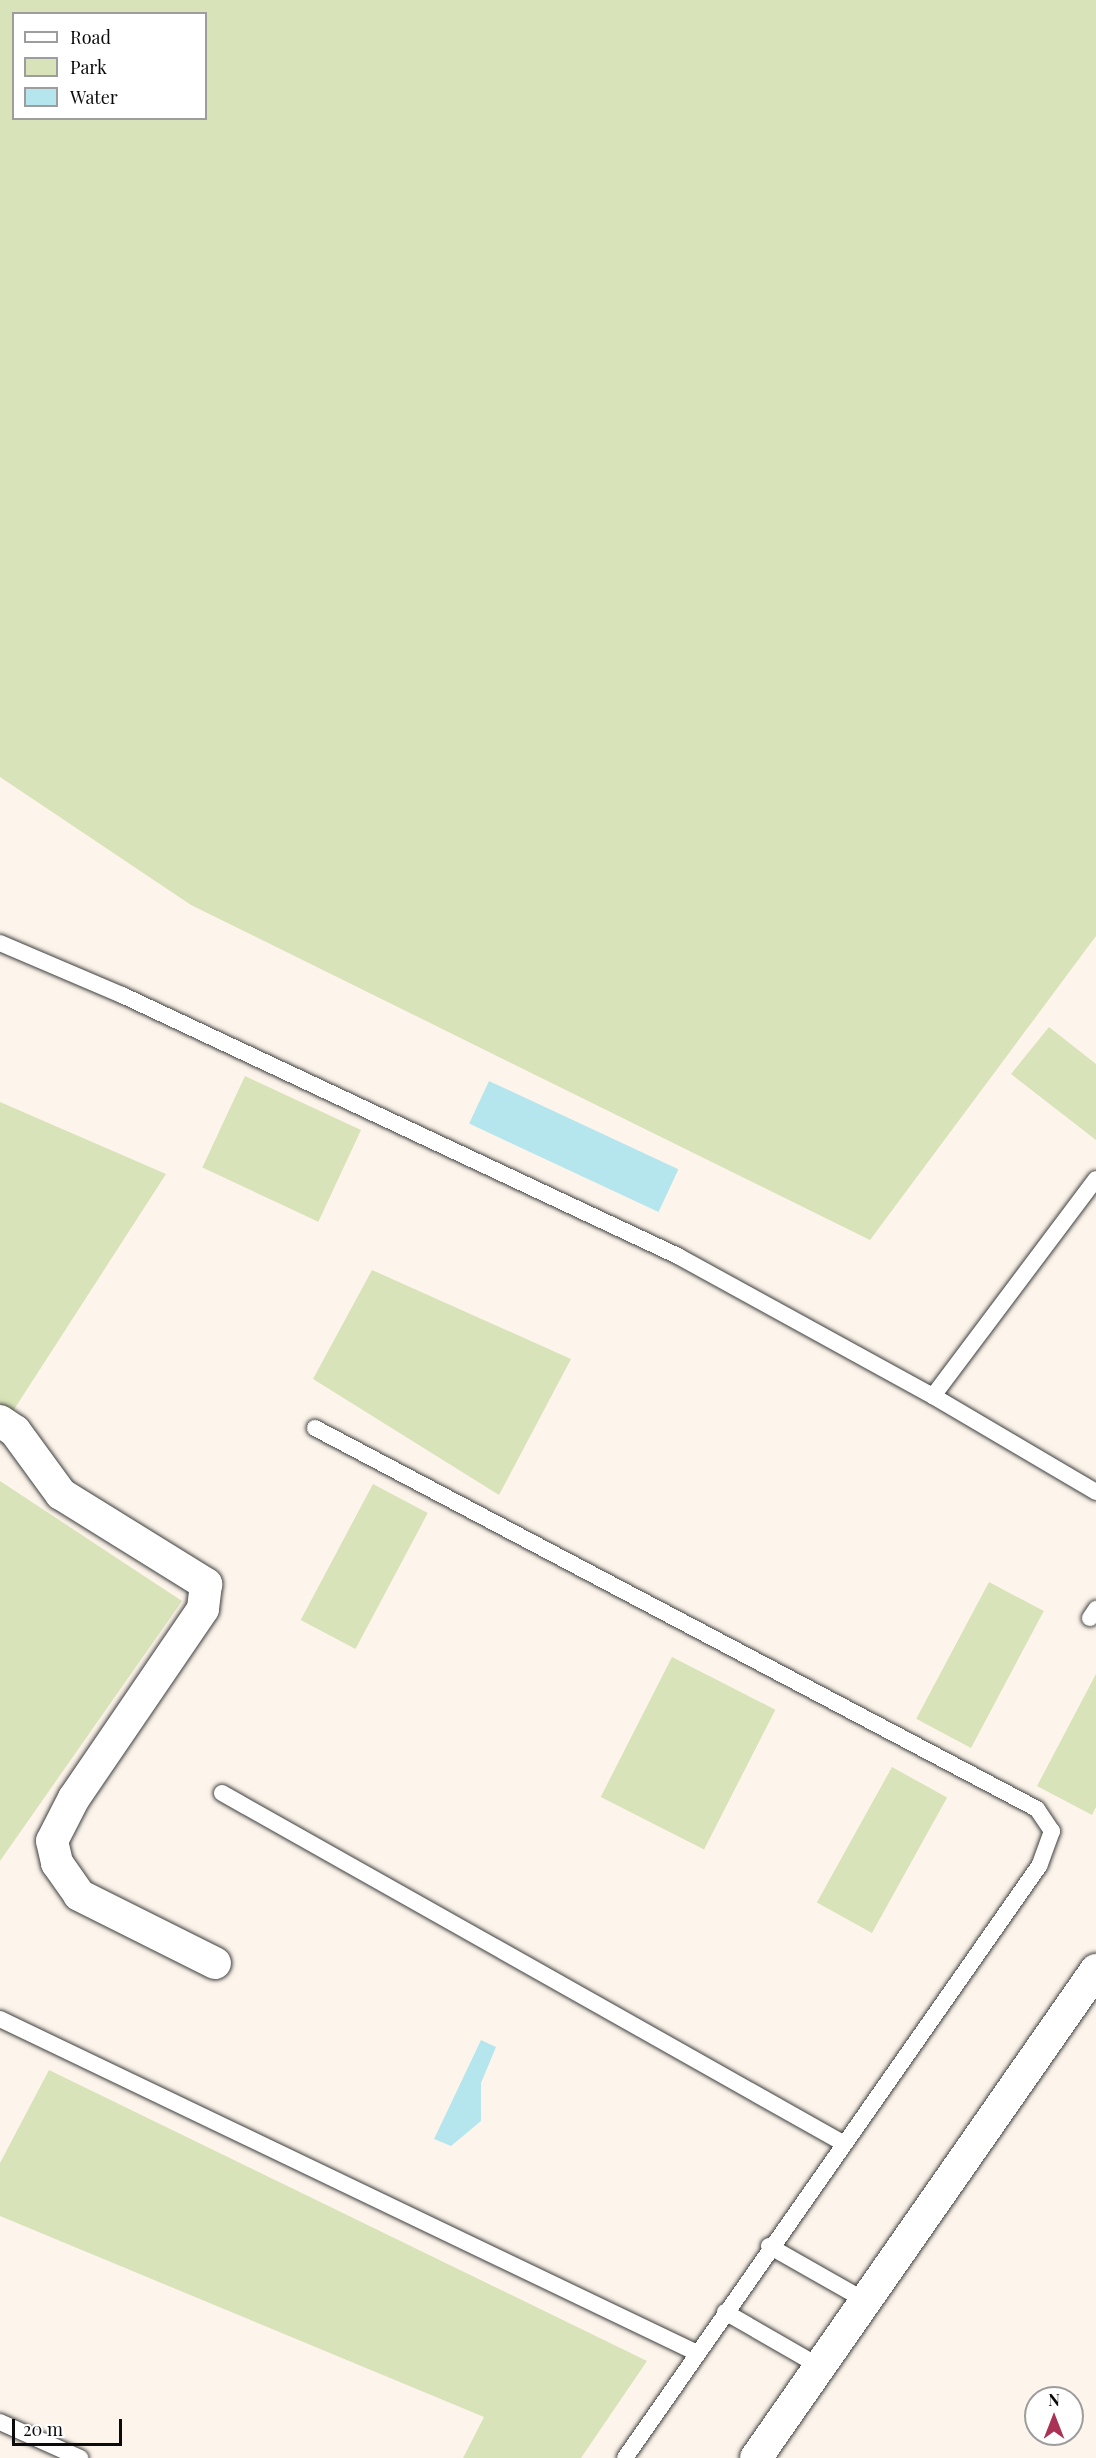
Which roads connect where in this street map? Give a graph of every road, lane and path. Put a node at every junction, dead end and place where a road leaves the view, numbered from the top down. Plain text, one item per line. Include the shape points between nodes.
1 (0, 944) edge
2 (1096, 1179) edge
3 (933, 1396) junction
4 (0, 1422) edge
5 (315, 1428) dead end
6 (1096, 1492) edge
7 (222, 1793) dead end
8 (215, 1963) dead end
9 (1096, 1970) edge
10 (0, 2019) edge
11 (841, 2142) junction
12 (770, 2246) junction
13 (864, 2300) junction
14 (725, 2312) junction
15 (697, 2353) junction
16 (819, 2366) junction
17 (0, 2422) edge
18 (80, 2458) edge
19 (625, 2458) edge
20 (756, 2458) edge

1 - 3 lane via 122,994 678,1256
2 - 3 lane
3 - 6 lane
4 - 8 street via 15,1431 61,1494 206,1584 203,1609 74,1798 52,1841 57,1863 79,1895
5 - 11 lane via 1047,1820 1049,1847 1039,1866
7 - 11 lane
9 - 13 street
10 - 15 lane
11 - 12 lane
12 - 13 lane
12 - 14 lane
13 - 16 street
14 - 15 lane
14 - 16 lane
15 - 19 lane
16 - 20 street
17 - 18 lane

